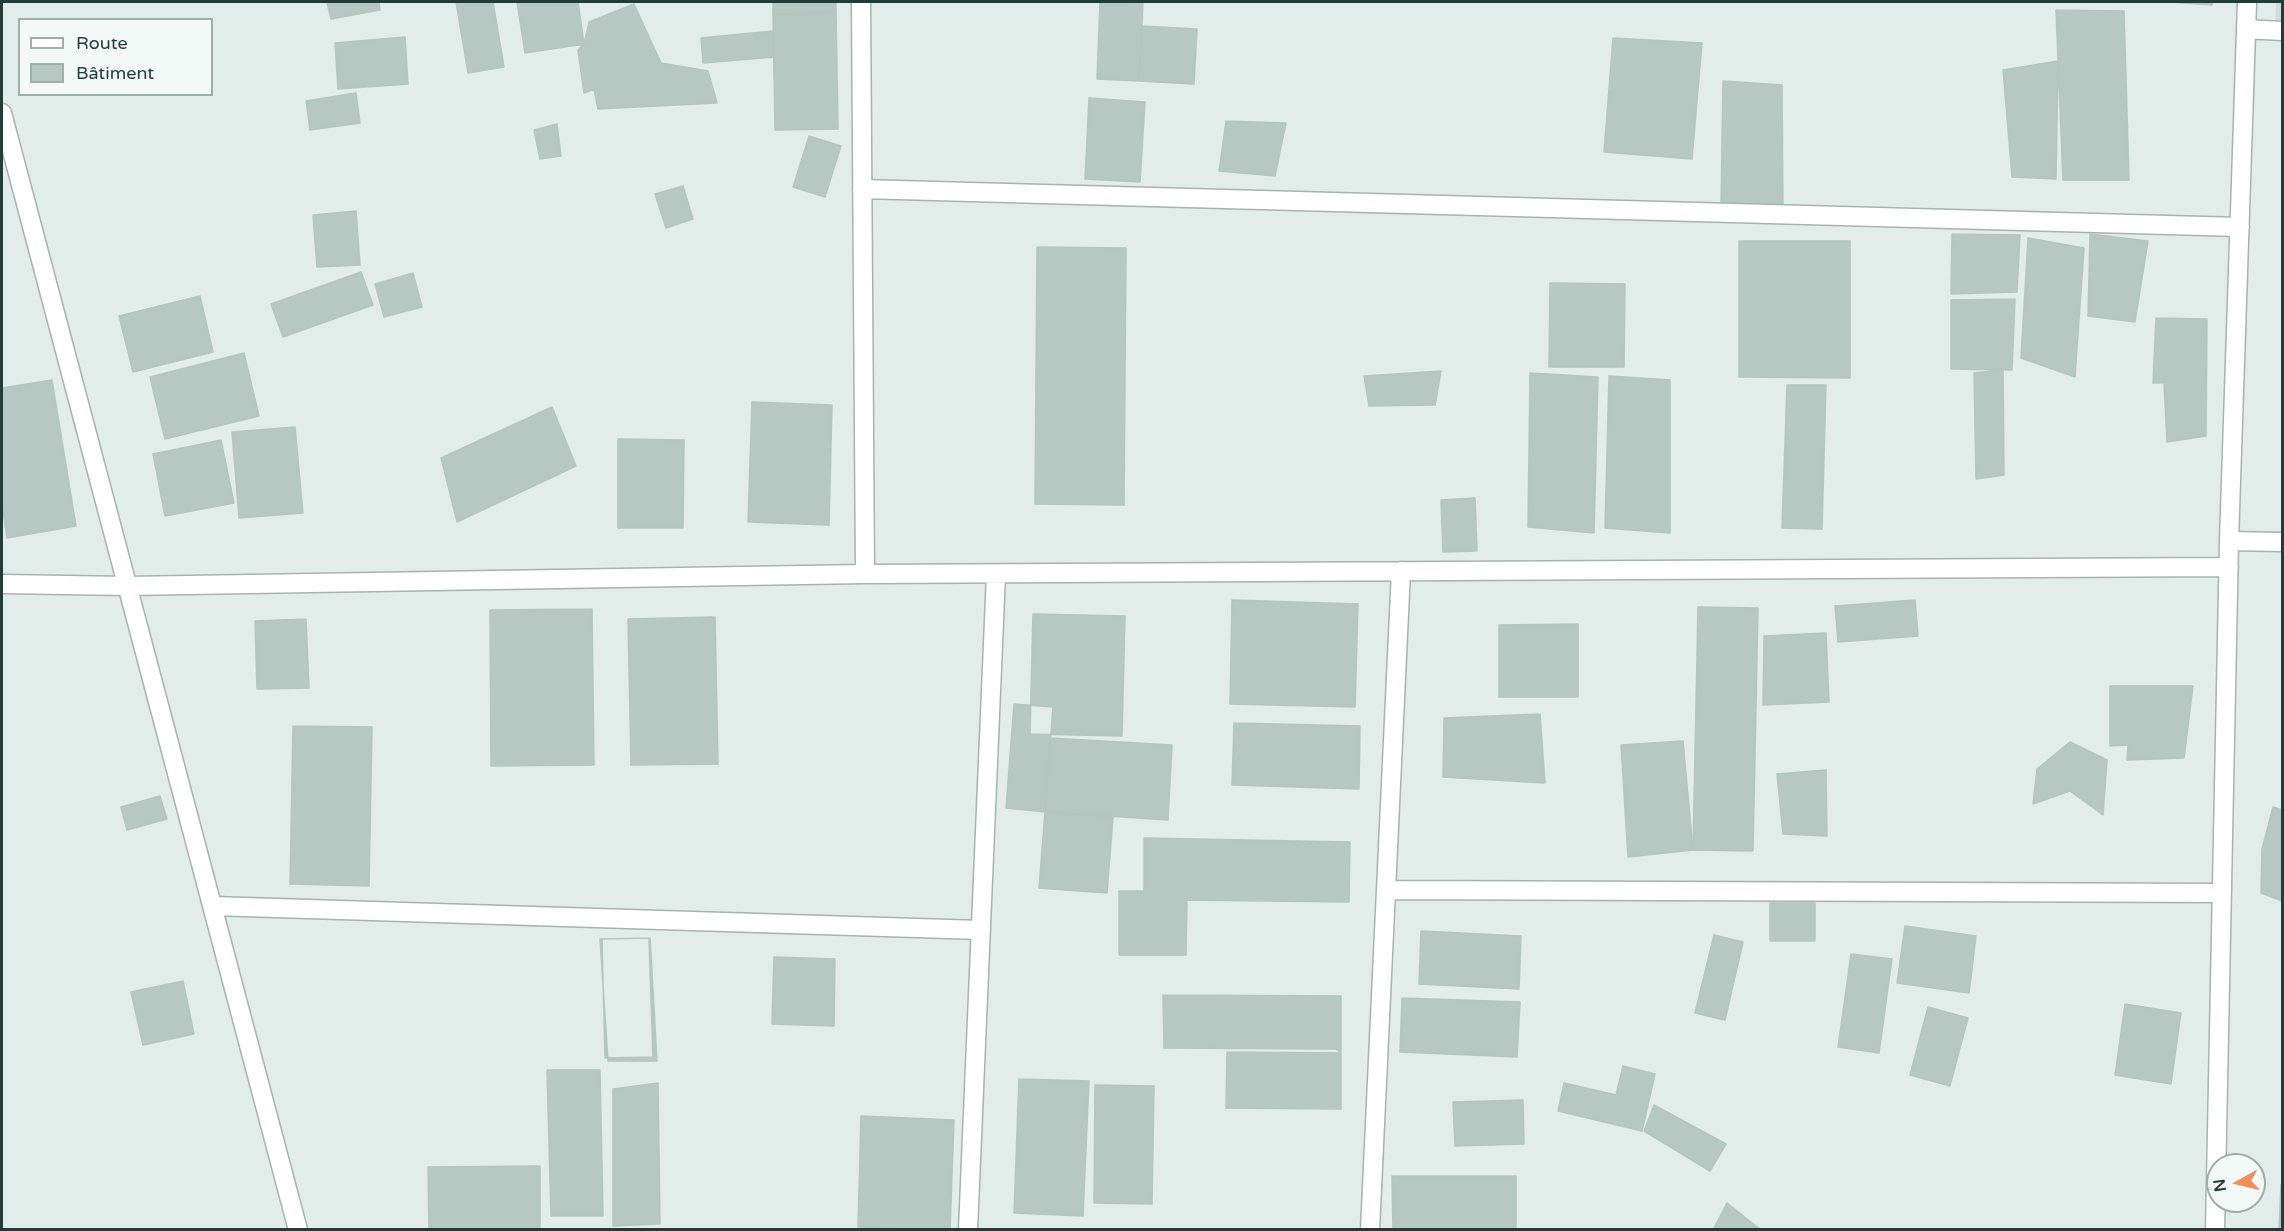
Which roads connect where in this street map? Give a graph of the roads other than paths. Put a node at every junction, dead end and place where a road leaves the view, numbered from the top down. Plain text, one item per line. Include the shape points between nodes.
1 (861, 2) edge
2 (2247, 2) edge
3 (2246, 29) junction
4 (2283, 31) edge
5 (2, 113) edge
6 (862, 189) junction
7 (2240, 227) junction
8 (2229, 541) junction
9 (2283, 542) edge
10 (2229, 567) junction
11 (1401, 571) junction
12 (865, 574) junction
13 (996, 574) junction
14 (2, 584) edge
15 (127, 586) junction
16 (1386, 890) junction
17 (2221, 893) junction
18 (212, 906) junction
19 (981, 930) junction
20 (298, 1230) edge
21 (968, 1230) edge
22 (1370, 1230) edge
23 (2215, 1230) edge

1 - 6 street
2 - 3 street
3 - 4 street
3 - 7 street
5 - 15 street
6 - 7 street
6 - 12 street
7 - 8 street
8 - 9 street
8 - 10 street
10 - 11 street
10 - 17 street
11 - 13 street
11 - 16 street
12 - 13 street
12 - 15 street
13 - 19 street
14 - 15 street
15 - 18 street
16 - 17 street
16 - 22 street
17 - 23 street
18 - 19 street
18 - 20 street
19 - 21 street

